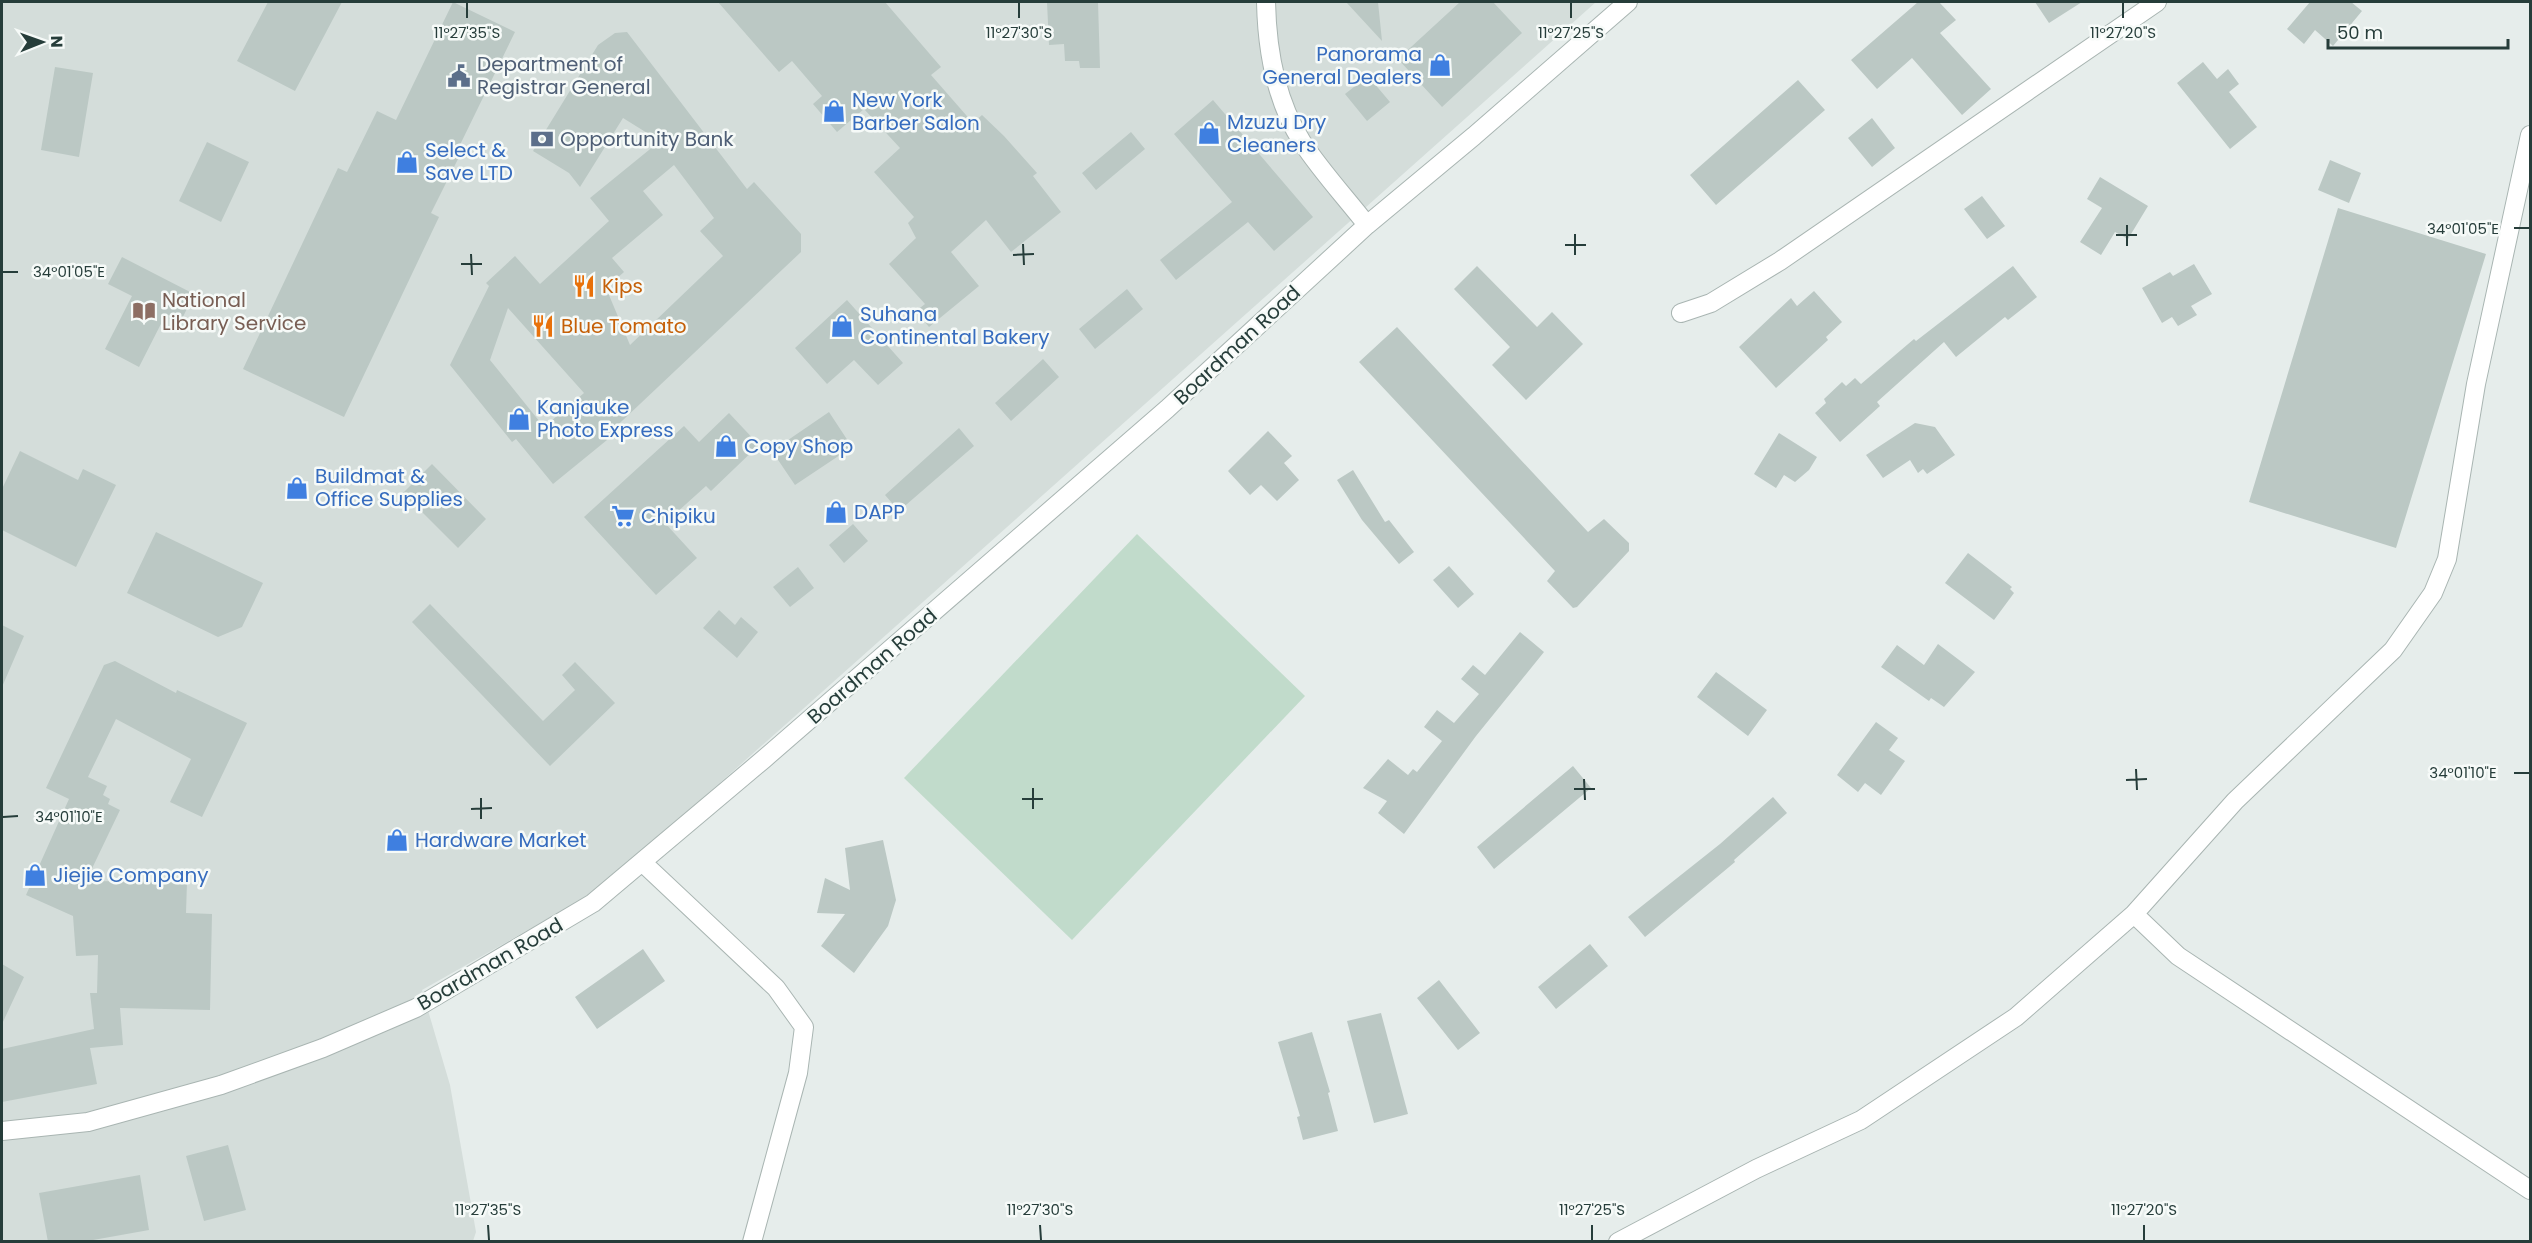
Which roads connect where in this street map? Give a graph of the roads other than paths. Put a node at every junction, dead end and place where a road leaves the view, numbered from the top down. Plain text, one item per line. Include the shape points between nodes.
1 (1266, 2) edge
2 (1628, 2) edge
3 (2157, 2) edge
4 (2530, 135) edge
5 (1368, 225) junction
6 (1681, 313) dead end
7 (642, 862) junction
8 (2134, 914) junction
9 (2, 1131) edge
10 (2530, 1190) edge
11 (752, 1242) edge
12 (1618, 1242) edge

1 - 5 street via 1267,40 1278,88 1302,141
2 - 5 street, Boardman Road
3 - 6 street via 1780,261 1711,303
4 - 8 street via 2476,384 2447,560 2433,593 2393,650 2235,801
5 - 7 street, Boardman Road via 1167,409
7 - 9 street, Boardman Road via 593,903 416,1008 323,1048 221,1085 88,1122
7 - 11 street via 776,988 804,1027 798,1073
8 - 10 street via 2178,956
8 - 12 street via 2016,1017 1861,1120 1756,1169

